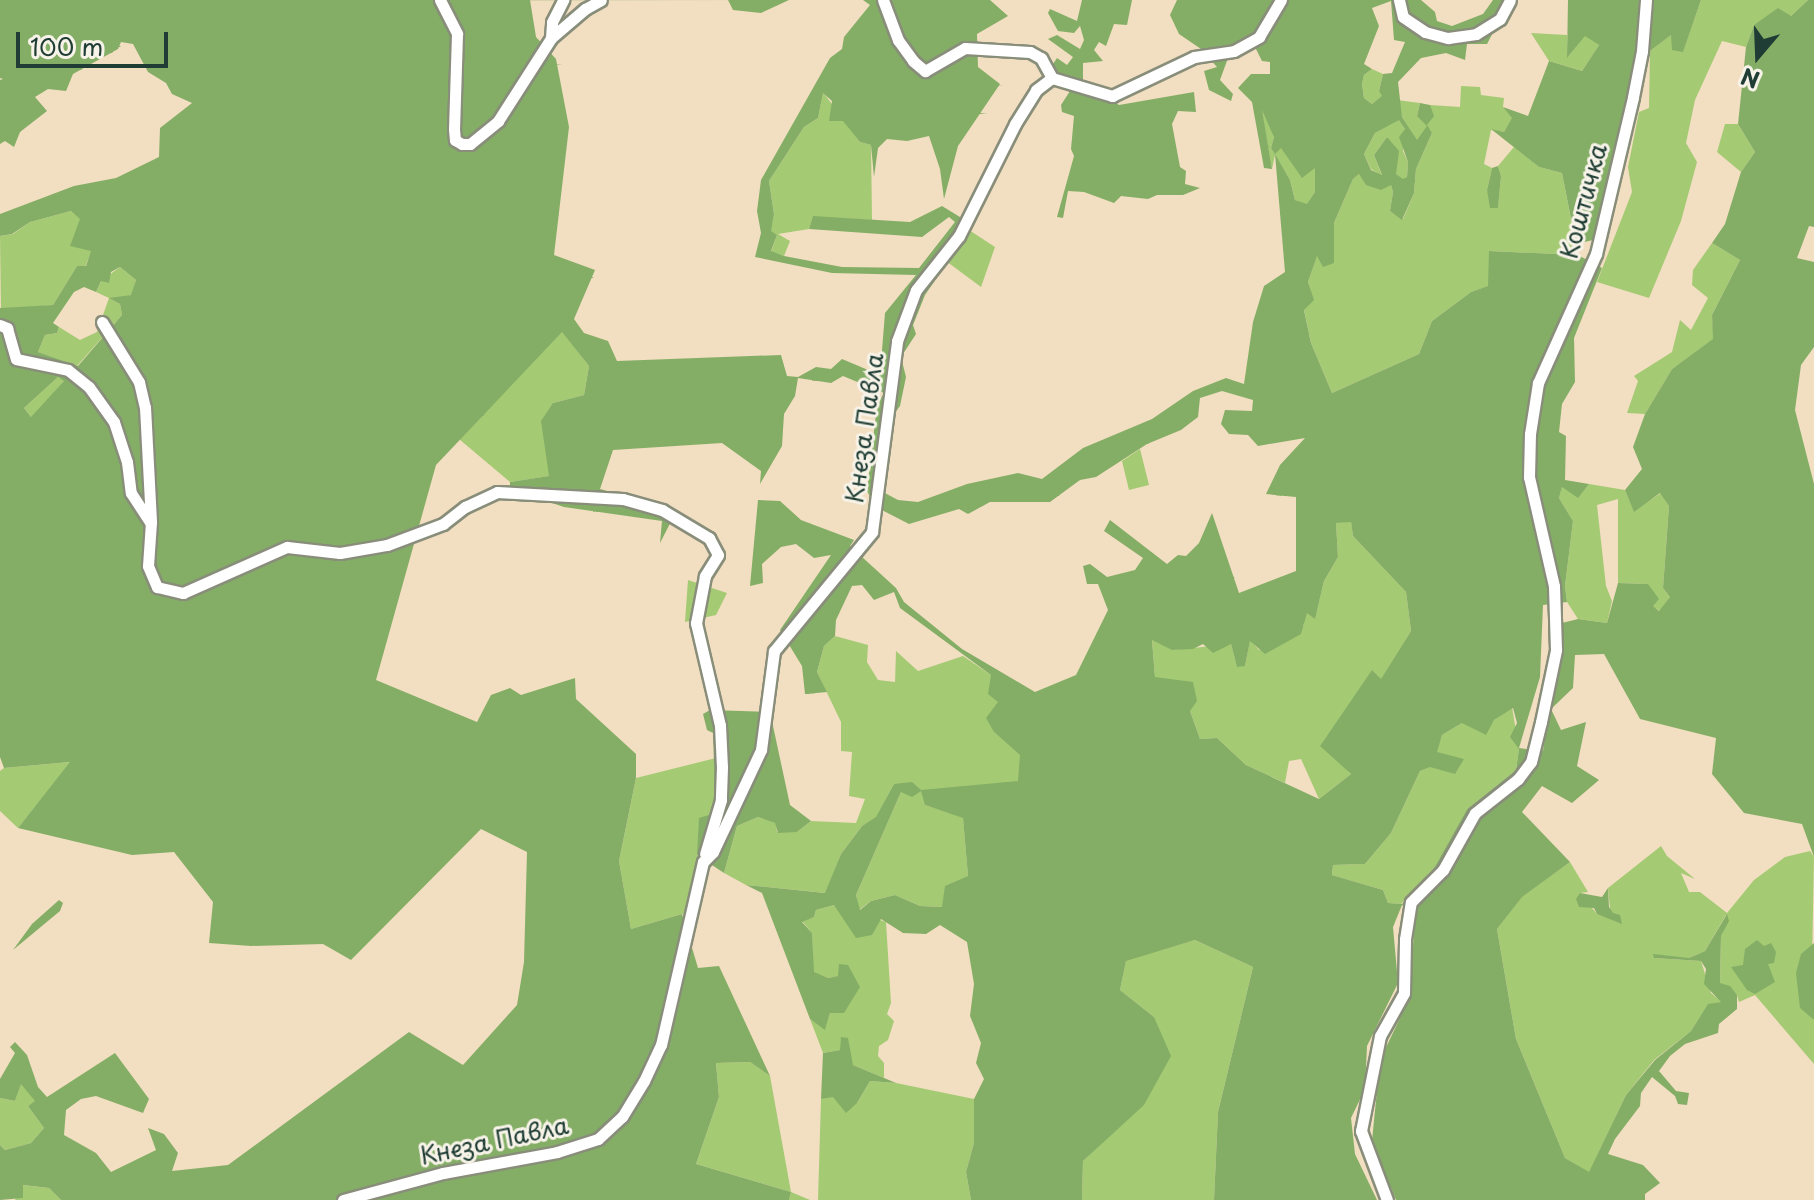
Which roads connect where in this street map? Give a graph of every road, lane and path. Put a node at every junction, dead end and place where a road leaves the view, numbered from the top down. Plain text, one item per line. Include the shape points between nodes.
1 (440, 0) edge
2 (563, 0) edge
3 (601, 0) edge
4 (883, 0) edge
5 (1281, 0) edge
6 (1399, 0) edge
7 (1510, 0) edge
8 (1646, 0) edge
9 (551, 38) junction
10 (1052, 78) junction
11 (102, 322) dead end
12 (0, 325) edge
13 (151, 522) junction
14 (703, 862) junction
15 (343, 1200) edge
16 (1387, 1200) edge

1 - 9 street via 457,34 454,129 455,140 462,144 470,144 498,121
2 - 9 street
3 - 9 street
4 - 10 street via 898,40 925,71 965,48 1030,52 1041,58
5 - 10 street via 1259,37 1234,51 1194,57 1112,96
6 - 7 street via 1403,17 1425,32 1448,38 1476,34 1500,19
8 - 16 street, Коштичка via 1642,51 1596,254 1538,383 1534,406 1529,477 1554,586 1556,650 1531,762 1475,813 1443,870 1411,902 1404,993 1380,1036 1361,1131
10 - 14 street, Кнеза Павла via 1036,90 1015,124 959,236 916,290 897,341 872,532 774,651 761,750 713,852
11 - 13 street via 139,382
12 - 13 street via 7,328 16,359 68,370 89,387 114,422 131,493
13 - 14 street via 148,566 157,587 183,593 287,547 340,553 387,545 443,524 497,492 623,499 662,510 709,538 718,555 705,576 696,623 720,725 722,767 721,800
14 - 15 street, Кнеза Павла via 661,1045 622,1117 598,1139 557,1152 443,1173

